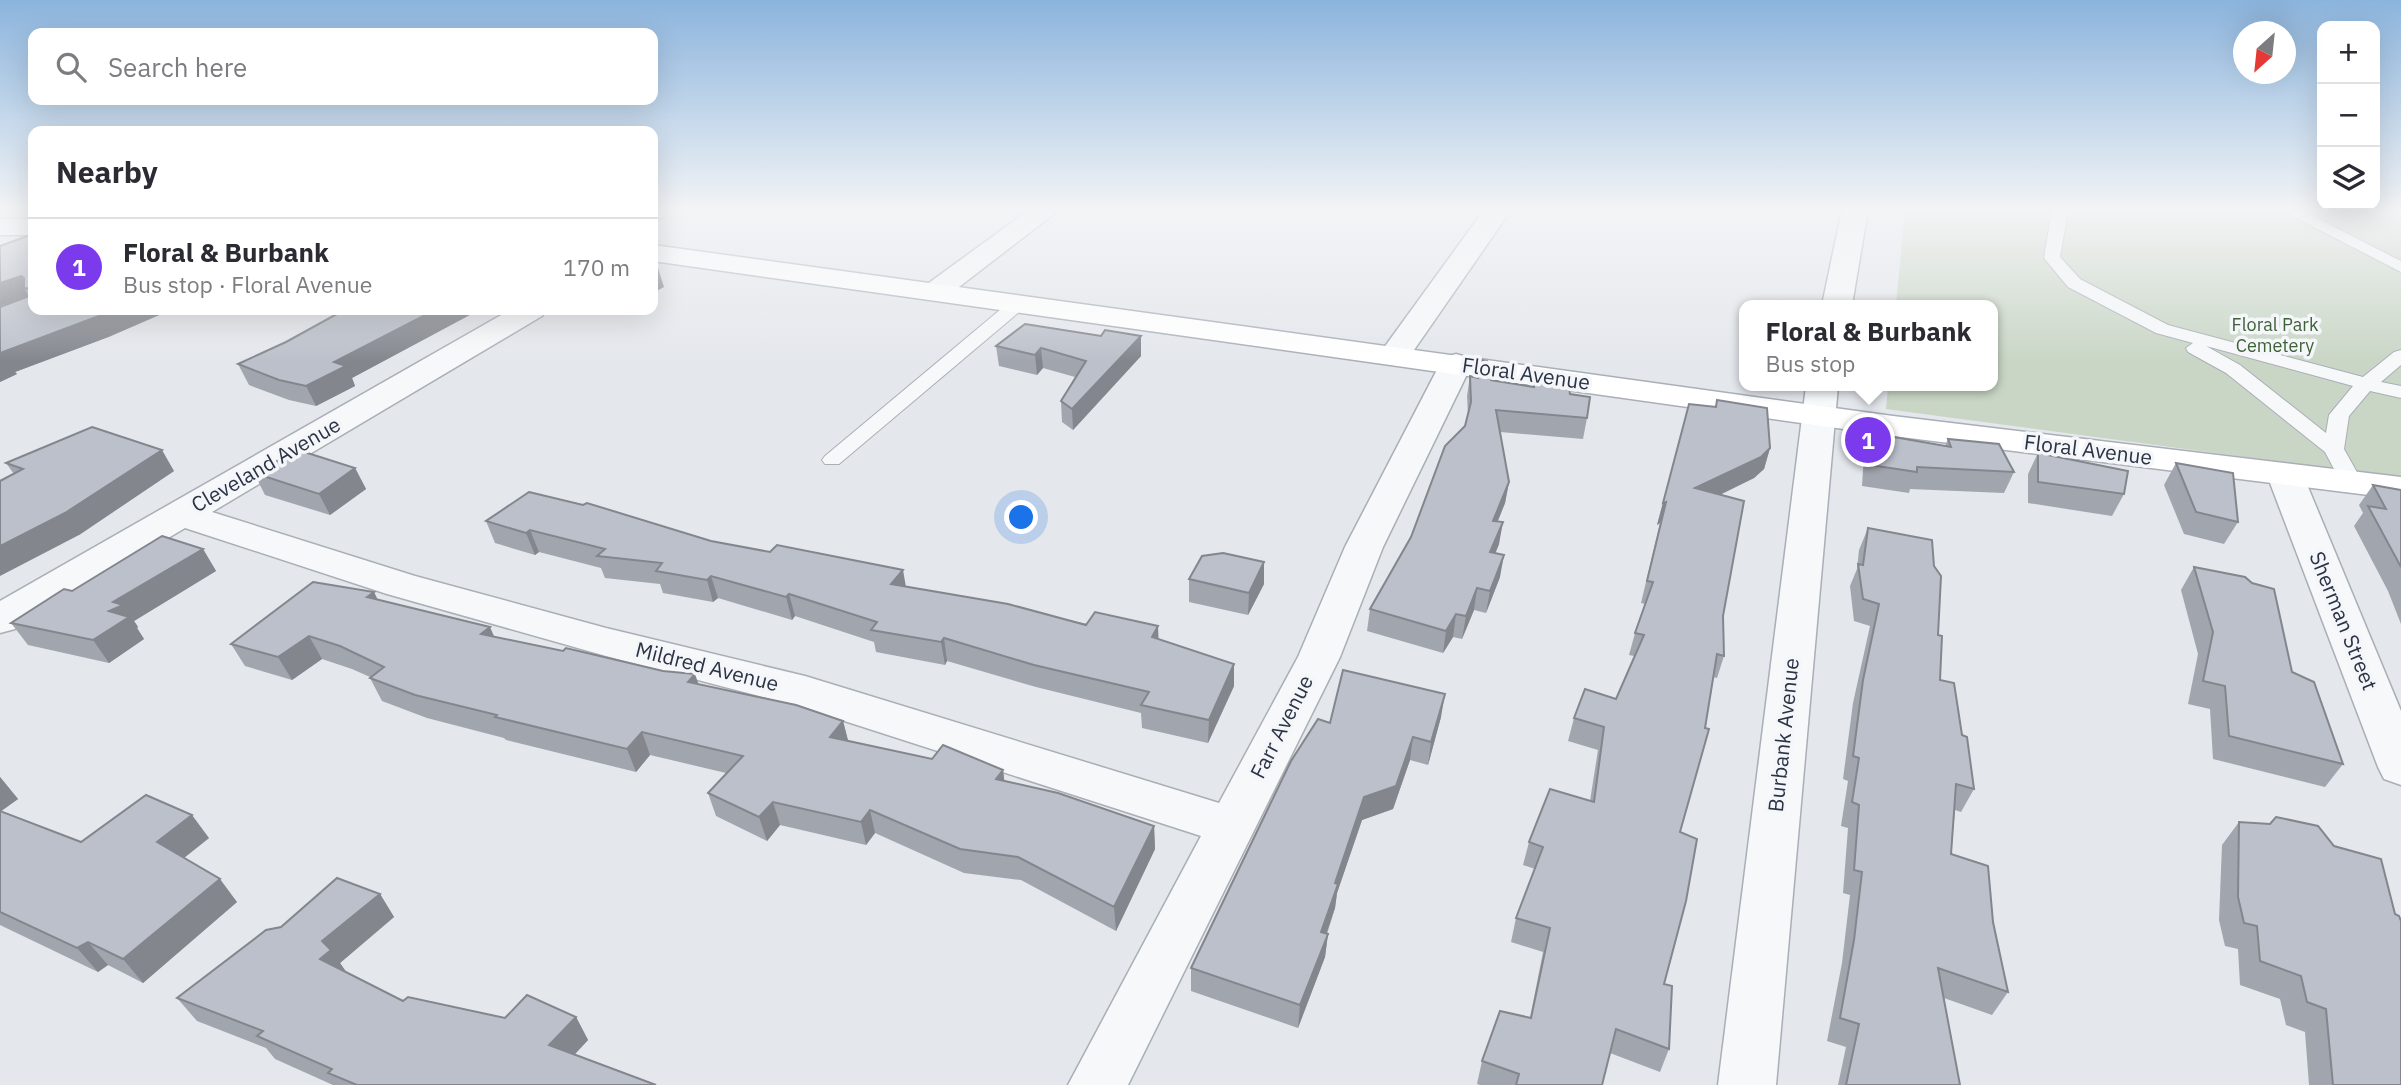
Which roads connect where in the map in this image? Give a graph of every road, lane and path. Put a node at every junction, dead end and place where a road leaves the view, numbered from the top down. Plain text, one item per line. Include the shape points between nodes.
1 (710, 261) edge
2 (978, 261) edge
3 (1462, 261) edge
4 (1845, 261) edge
5 (2054, 261) edge
6 (936, 291) junction
7 (1838, 300) edge
8 (1019, 303) junction
9 (522, 315) edge
10 (2162, 329) junction
11 (1394, 356) junction
12 (2401, 356) edge
13 (1456, 364) junction
14 (2366, 384) junction
15 (2401, 393) edge
16 (1820, 401) edge
17 (2334, 449) junction
18 (832, 460) dead end
19 (2285, 475) junction
20 (2352, 482) junction
21 (2401, 488) edge
22 (181, 514) junction
23 (0, 619) edge
24 (2401, 767) edge
25 (1230, 826) junction
26 (1097, 1085) edge
27 (1747, 1085) edge

1 - 6 street, Floral Avenue
2 - 6 street
3 - 11 street
4 - 7 street
5 - 10 lane via 2074,283
6 - 8 street, Floral Avenue
8 - 11 street, Floral Avenue
8 - 18 lane
9 - 22 street, Cleveland Avenue
10 - 14 lane
10 - 17 lane via 2233,369
11 - 13 street, Floral Avenue
12 - 14 lane
13 - 16 street, Floral Avenue
13 - 25 street, Farr Avenue via 1364,547 1319,657
14 - 15 lane
14 - 17 lane via 2339,415
16 - 19 street, Floral Avenue
16 - 27 street, Burbank Avenue
17 - 20 lane
19 - 20 street, Floral Avenue
19 - 24 street, Sherman Street
20 - 21 street, Floral Avenue
22 - 23 street, Cleveland Avenue
22 - 25 street, Mildred Avenue via 414,589 805,692
25 - 26 street, Farr Avenue

